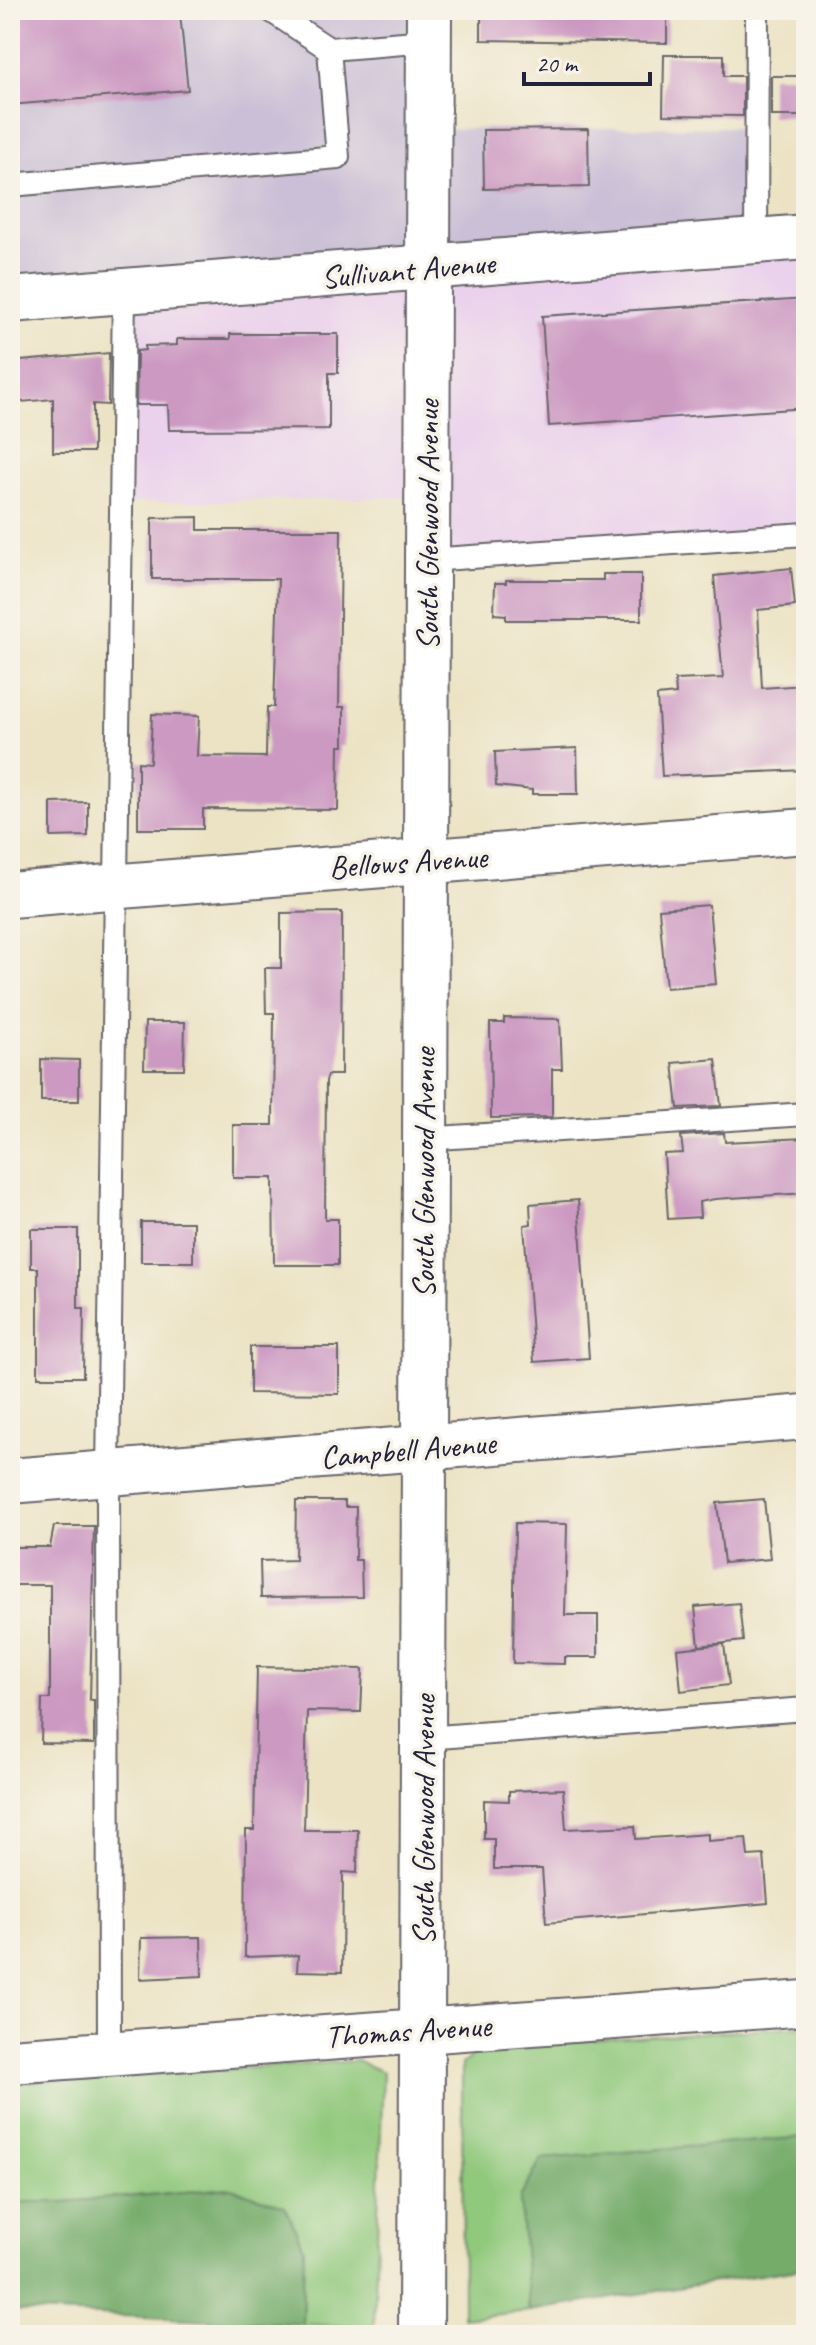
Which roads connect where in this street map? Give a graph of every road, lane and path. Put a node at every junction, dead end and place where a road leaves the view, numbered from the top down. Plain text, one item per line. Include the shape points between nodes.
1 (270, 10) edge
2 (757, 10) edge
3 (428, 26) edge
4 (329, 49) junction
5 (10, 185) edge
6 (806, 237) edge
7 (756, 242) junction
8 (428, 269) junction
9 (124, 292) junction
10 (10, 300) edge
11 (806, 534) edge
12 (427, 560) junction
13 (806, 831) edge
14 (424, 862) junction
15 (118, 885) junction
16 (10, 895) edge
17 (806, 1114) edge
18 (423, 1139) junction
19 (806, 1417) edge
20 (422, 1449) junction
21 (108, 1473) junction
22 (10, 1481) edge
23 (806, 1709) edge
24 (425, 1738) junction
25 (806, 2003) edge
26 (422, 2029) junction
27 (109, 2053) junction
28 (10, 2061) edge
29 (421, 2335) edge

1 - 4 lane
2 - 7 lane
3 - 4 lane
3 - 8 street, South Glenwood Avenue
4 - 5 lane via 338,157
6 - 7 street, Sullivant Avenue
7 - 8 street, Sullivant Avenue
8 - 9 street, Sullivant Avenue
8 - 12 street, South Glenwood Avenue
9 - 10 street, Sullivant Avenue
9 - 15 lane
11 - 12 lane
12 - 14 street, South Glenwood Avenue
13 - 14 street, Bellows Avenue
14 - 15 street, Bellows Avenue
14 - 18 street, South Glenwood Avenue
15 - 16 street, Bellows Avenue
15 - 21 lane
17 - 18 lane
18 - 20 street, South Glenwood Avenue
19 - 20 street, Campbell Avenue
20 - 21 street, Campbell Avenue
20 - 24 street, South Glenwood Avenue
21 - 22 street, Campbell Avenue
21 - 27 lane
23 - 24 lane
24 - 26 street, South Glenwood Avenue
25 - 26 street, Thomas Avenue
26 - 27 street, Thomas Avenue
26 - 29 street, South Glenwood Avenue
27 - 28 street, Thomas Avenue

